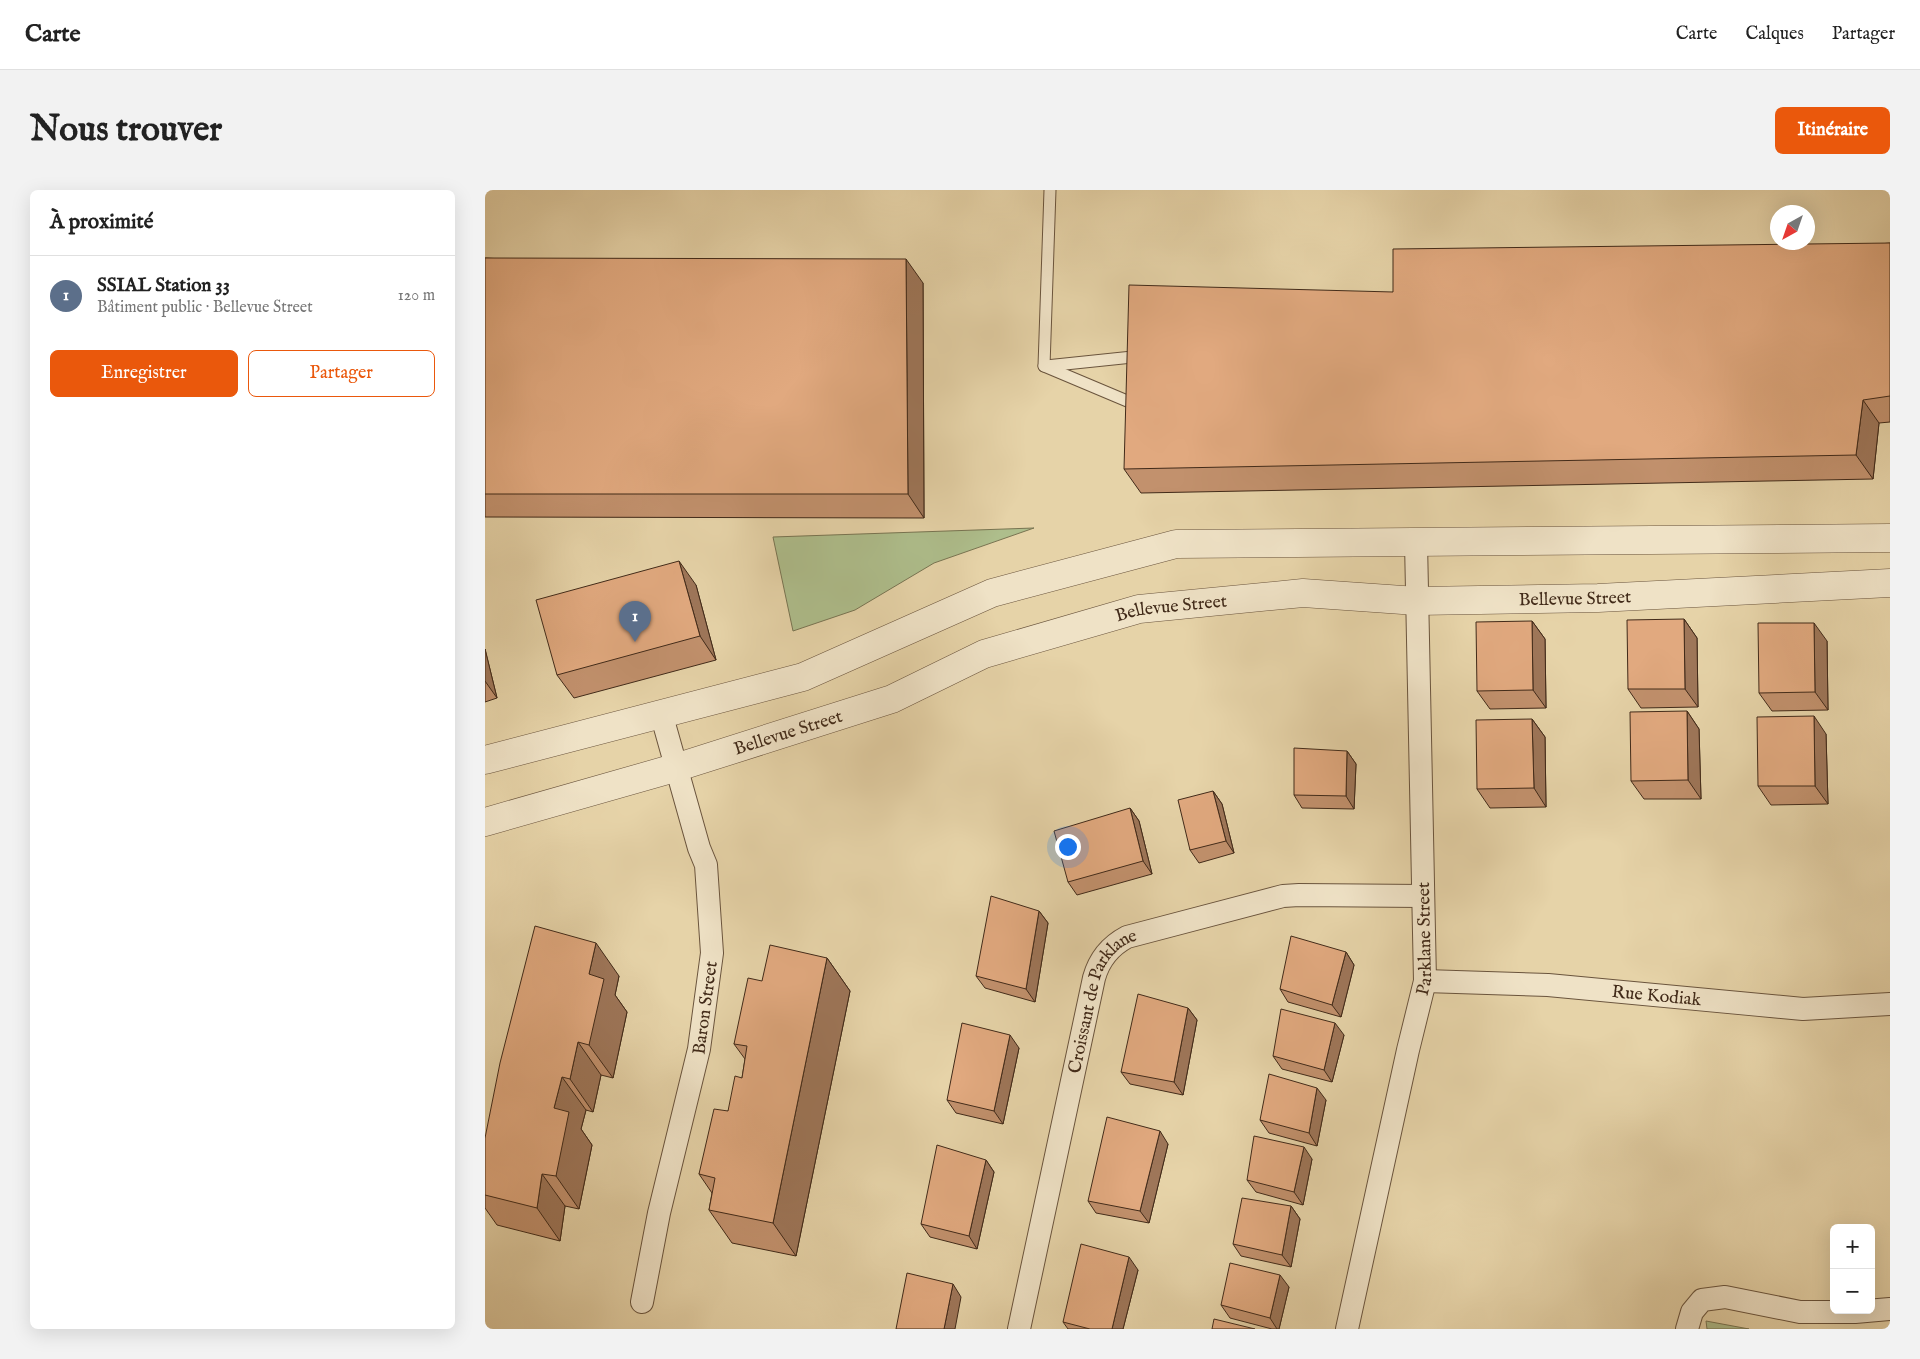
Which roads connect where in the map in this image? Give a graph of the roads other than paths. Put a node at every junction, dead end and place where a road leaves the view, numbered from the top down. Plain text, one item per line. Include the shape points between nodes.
1 (1050, 190) edge
2 (1144, 356) edge
3 (1044, 366) junction
4 (1143, 408) edge
5 (1890, 538) edge
6 (1416, 542) junction
7 (1890, 583) edge
8 (1417, 601) junction
9 (661, 713) junction
10 (485, 760) edge
11 (678, 766) junction
12 (485, 822) edge
13 (1423, 896) junction
14 (1425, 981) junction
15 (1890, 1004) edge
16 (642, 1302) dead end
17 (1890, 1309) edge
18 (1019, 1329) edge
19 (1347, 1329) edge
20 (1687, 1329) edge

1 - 3 lane
2 - 3 lane
3 - 4 lane
5 - 6 street
6 - 8 street, Parklane Street
6 - 9 street via 1176,544 992,593 803,677
7 - 8 street, Bellevue Street via 1597,598
8 - 11 street, Bellevue Street via 1303,593 1139,609 984,654 892,699
8 - 13 street, Parklane Street
9 - 10 street
9 - 11 street, Baron Street
11 - 12 street, Bellevue Street
11 - 16 street, Baron Street via 706,865 712,952 699,1049 659,1212
13 - 14 street, Parklane Street
13 - 18 street, Croissant de Parklane via 1283,896 1127,937 1110,950 1094,978
14 - 15 street, Rue Kodiak via 1548,985 1803,1009
14 - 19 street, Parklane Street
17 - 20 street via 1800,1312 1725,1297 1702,1300 1692,1312

